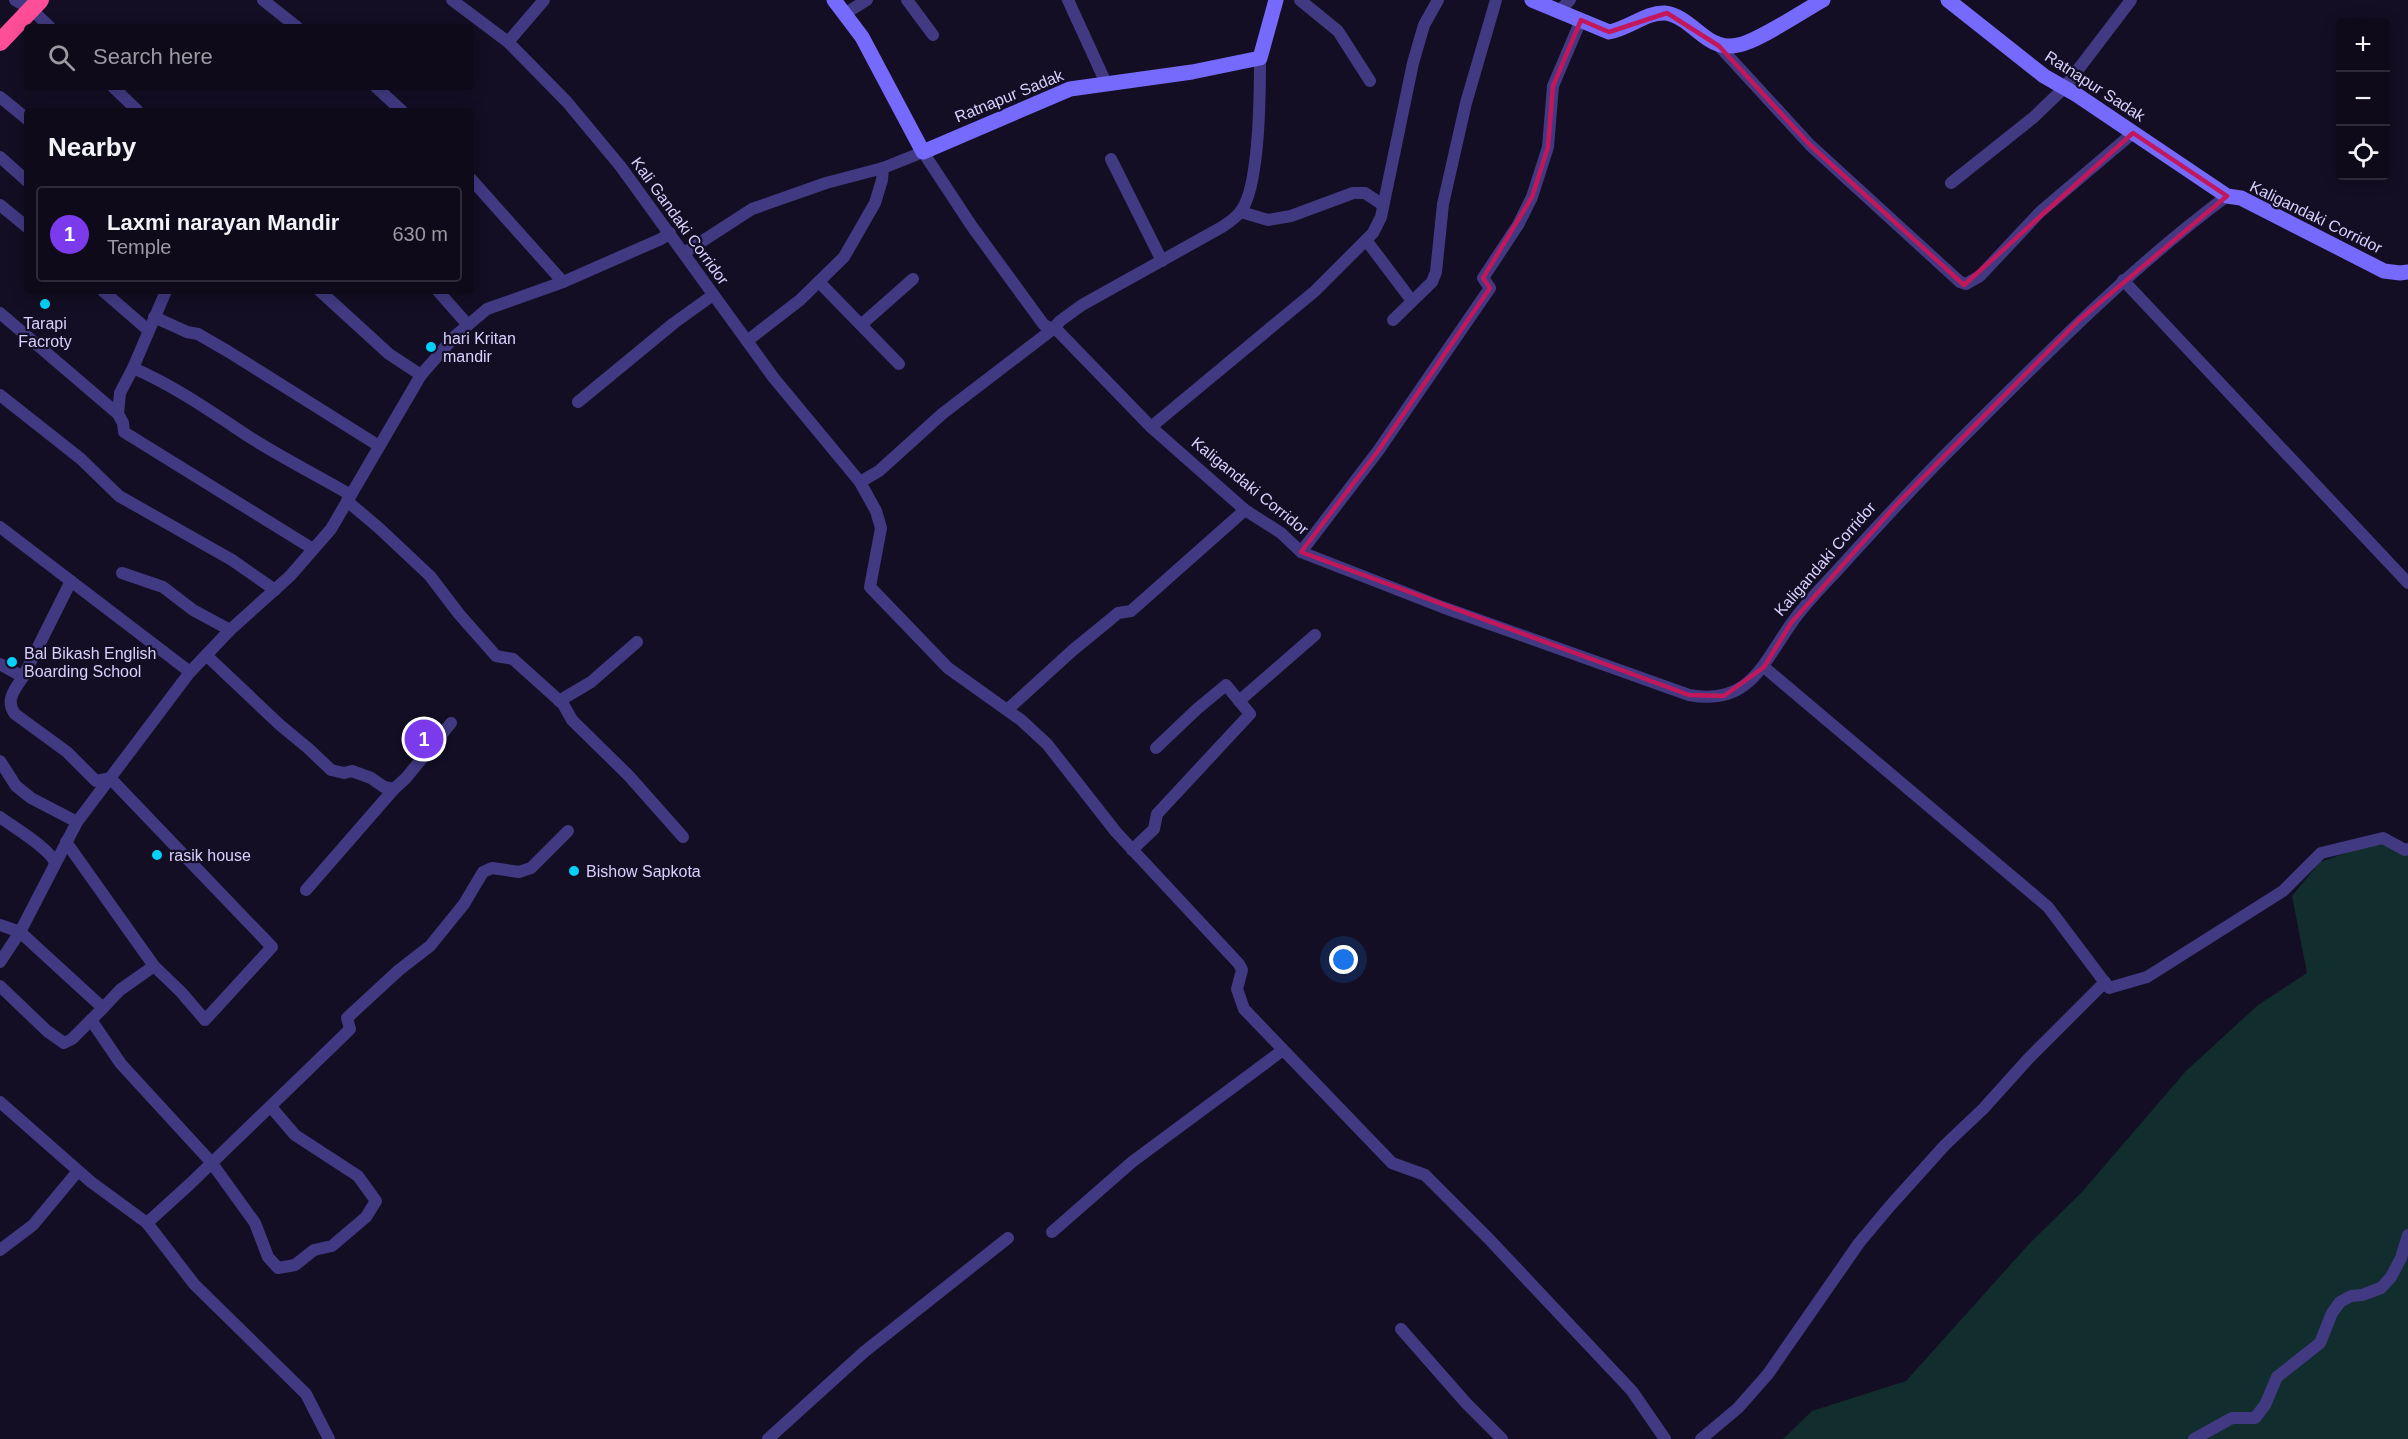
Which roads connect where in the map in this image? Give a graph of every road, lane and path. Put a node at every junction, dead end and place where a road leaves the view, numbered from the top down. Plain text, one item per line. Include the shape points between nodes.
1 (15, 0) edge
2 (263, 0) edge
3 (452, 0) edge
4 (544, 0) edge
5 (834, 0) edge
6 (867, 0) edge
7 (907, 0) edge
8 (1068, 0) edge
9 (1276, 0) edge
10 (1300, 0) edge
11 (1438, 0) edge
12 (1496, 0) edge
13 (1532, 0) edge
14 (1823, 0) edge
15 (1948, 0) edge
16 (2131, 0) edge
17 (35, 5) edge
18 (1564, 6) edge
19 (846, 14) junction
20 (1581, 20) junction
21 (48, 24) edge
22 (293, 24) edge
23 (933, 35) dead end
24 (0, 42) edge
25 (508, 42) junction
26 (1719, 46) junction
27 (1260, 58) junction
28 (1370, 81) dead end
29 (1106, 83) junction
30 (2064, 88) junction
31 (116, 90) edge
32 (378, 90) edge
33 (0, 97) edge
34 (135, 108) edge
35 (399, 108) edge
36 (24, 117) edge
37 (2133, 133) junction
38 (923, 152) junction
39 (0, 157) edge
40 (1111, 159) dead end
41 (883, 168) junction
42 (24, 178) edge
43 (474, 182) edge
44 (1951, 183) dead end
45 (2227, 196) junction
46 (0, 205) edge
47 (1383, 205) junction
48 (1241, 212) junction
49 (24, 225) edge
50 (670, 233) junction
51 (1366, 240) junction
52 (684, 253) junction
53 (1162, 261) junction
54 (2408, 272) edge
55 (913, 279) dead end
56 (2123, 280) junction
57 (563, 282) junction
58 (819, 282) junction
59 (106, 294) edge
60 (164, 294) edge
61 (323, 294) edge
62 (441, 294) edge
63 (713, 296) junction
64 (1412, 301) junction
65 (0, 313) edge
66 (154, 317) junction
67 (1393, 320) dead end
68 (862, 324) junction
69 (468, 325) junction
70 (1053, 329) junction
71 (148, 330) junction
72 (747, 341) junction
73 (899, 364) dead end
74 (133, 368) junction
75 (421, 375) junction
76 (0, 395) edge
77 (578, 402) dead end
78 (118, 414) junction
79 (1151, 427) junction
80 (379, 446) junction
81 (860, 482) junction
82 (349, 498) junction
83 (1245, 510) junction
84 (0, 527) edge
85 (313, 549) junction
86 (1301, 552) junction
87 (122, 573) dead end
88 (71, 581) junction
89 (2408, 583) edge
90 (274, 590) junction
91 (230, 630) junction
92 (1315, 635) dead end
93 (637, 642) dead end
94 (206, 655) junction
95 (0, 664) edge
96 (1764, 667) junction
97 (190, 672) junction
98 (22, 677) junction
99 (559, 701) junction
100 (1239, 701) junction
101 (1007, 710) junction
102 (451, 723) dead end
103 (1156, 748) dead end
104 (0, 761) edge
105 (110, 778) junction
106 (394, 789) junction
107 (0, 817) edge
108 (77, 822) junction
109 (568, 831) dead end
110 (683, 837) dead end
111 (66, 842) junction
112 (2408, 849) edge
113 (1132, 850) junction
114 (55, 863) junction
115 (306, 890) dead end
116 (0, 925) edge
117 (20, 932) junction
118 (0, 962) edge
119 (154, 966) junction
120 (2105, 982) junction
121 (0, 986) edge
122 (103, 1008) junction
123 (91, 1020) junction
124 (1283, 1050) junction
125 (0, 1102) edge
126 (271, 1107) junction
127 (211, 1162) junction
128 (78, 1171) junction
129 (147, 1223) junction
130 (1052, 1232) dead end
131 (2408, 1235) edge
132 (1008, 1238) dead end
133 (0, 1250) edge
134 (1401, 1329) dead end
135 (329, 1439) edge
136 (768, 1439) edge
137 (1502, 1439) edge
138 (1665, 1439) edge
139 (1701, 1439) edge
140 (2194, 1439) edge

1 - 17 street
2 - 22 street
3 - 25 street, Kali Gandaki Corridor
4 - 25 street
5 - 19 main road
6 - 19 street
7 - 23 street
8 - 29 street
9 - 27 main road
10 - 28 street via 1338,31
11 - 47 street via 1424,25 1413,63
12 - 64 street via 1466,103 1443,204 1436,272 1432,282
13 - 18 main road
14 - 26 main road via 1751,40
15 - 30 main road, Ratnapur Sadak
16 - 30 street
17 - 21 street
17 - 24 highway
18 - 20 main road
19 - 38 main road
20 - 26 main road via 1609,32 1650,15 1667,13
20 - 86 street via 1553,86 1548,147 1532,197 1483,278 1490,288 1378,451
25 - 50 street, Kali Gandaki Corridor via 571,107
26 - 37 street via 1810,145 1966,284 1980,276 2040,212
27 - 29 main road, Ratnapur Sadak
27 - 48 street via 1258,140 1251,183
29 - 38 main road, Ratnapur Sadak via 1070,89
30 - 37 main road, Ratnapur Sadak
30 - 44 street
31 - 34 street
32 - 35 street
33 - 36 street
37 - 45 main road, Ratnapur Sadak
38 - 41 street
38 - 70 street, Kaligandaki Corridor via 1034,313 1044,326
39 - 42 street
40 - 53 street
41 - 52 street via 752,209
41 - 58 street via 875,203 860,232 844,257
43 - 57 street
45 - 54 main road, Kaligandaki Corridor via 2241,198 2384,271
45 - 56 street, Kaligandaki Corridor
46 - 49 street
47 - 48 street via 1365,193 1353,193 1291,216 1268,220
47 - 51 street via 1381,217
48 - 53 street
50 - 52 street, Kali Gandaki Corridor
50 - 57 street
51 - 64 street
51 - 79 street via 1316,291
52 - 63 street, Kali Gandaki Corridor
53 - 70 street via 1082,305
55 - 68 street
56 - 89 street
56 - 96 street, Kaligandaki Corridor via 1896,505 1791,623
57 - 69 street via 487,309
58 - 68 street
58 - 72 street
59 - 71 street
60 - 66 street
61 - 75 street via 389,354
62 - 69 street
63 - 72 street, Kali Gandaki Corridor
63 - 77 street
64 - 67 street
65 - 78 street
66 - 71 street
66 - 80 street via 198,334
68 - 73 street
69 - 75 street
70 - 79 street, Kaligandaki Corridor
70 - 81 street via 942,414 879,471
71 - 74 street
72 - 81 street, Kali Gandaki Corridor
74 - 78 street via 120,393
74 - 82 street via 223,418
75 - 80 street
76 - 90 street via 81,459 119,496 214,549
78 - 85 street via 124,432
79 - 83 street, Kaligandaki Corridor
80 - 82 street
81 - 101 street, Kali Gandaki Corridor via 881,528 870,587 948,668
82 - 85 street via 331,529
82 - 99 street via 430,576 496,656 513,659
83 - 86 street, Kaligandaki Corridor via 1281,533
83 - 101 street via 1131,611 1111,619
84 - 88 street
85 - 90 street
86 - 96 street, Kaligandaki Corridor via 1689,695 1724,696 1742,687
87 - 91 street via 163,587 193,610
88 - 97 street
88 - 98 street
90 - 91 street
91 - 94 street
92 - 100 street
93 - 99 street via 591,682
94 - 97 street
94 - 106 street via 331,770 345,774 352,771
95 - 98 street
96 - 120 street via 2048,907
97 - 105 street
98 - 105 street via 10,702 15,714 67,752 90,778
99 - 110 street via 572,720
100 - 103 street via 1226,685
100 - 113 street via 1250,714 1157,814 1154,829
101 - 113 street via 1047,744
102 - 106 street
104 - 108 street via 16,786 31,798
105 - 108 street
105 - 119 street via 272,947 205,1020
106 - 115 street
107 - 114 street via 40,845
108 - 111 street
109 - 126 street via 531,868 519,872 492,868 483,872 464,904 430,946 347,1018 350,1029
111 - 114 street
111 - 119 street
112 - 120 street via 2383,838 2321,853 2283,891 2147,977 2109,988
113 - 124 street via 1239,964 1242,969 1237,989 1244,1009
114 - 117 street
116 - 117 street
117 - 118 street
117 - 122 street
119 - 122 street via 120,990
120 - 139 street via 1983,1110 1945,1144 1890,1206 1859,1243 1757,1387
121 - 123 street via 64,1042
122 - 123 street
123 - 127 street via 121,1064
124 - 130 street via 1132,1162
124 - 138 street via 1392,1163 1425,1175 1488,1238 1632,1391
125 - 128 street
126 - 127 street
126 - 127 street via 295,1135 358,1176 376,1201 349,1234 332,1246 314,1250 295,1265 278,1268 268,1257 255,1223
127 - 129 street
128 - 129 street
128 - 133 street via 33,1225
129 - 135 street via 194,1284 306,1394
131 - 140 street via 2391,1277 2381,1288 2340,1302 2320,1343 2277,1377 2255,1418 2232,1418
132 - 136 street via 864,1352
134 - 137 street

